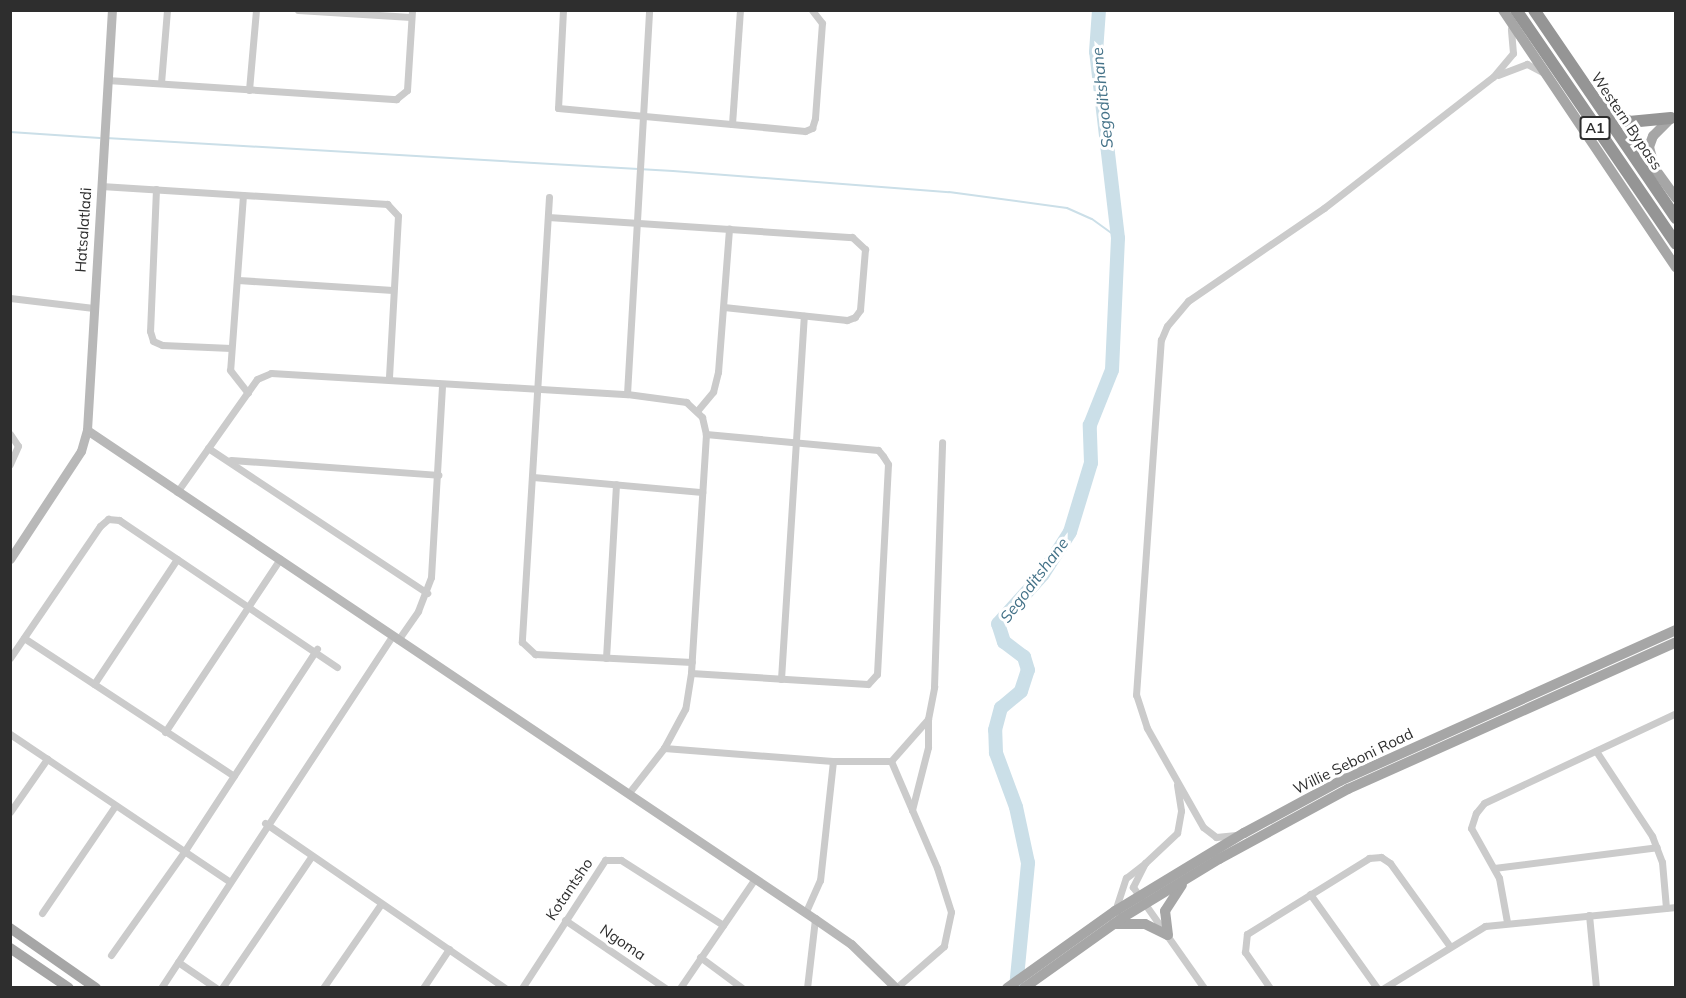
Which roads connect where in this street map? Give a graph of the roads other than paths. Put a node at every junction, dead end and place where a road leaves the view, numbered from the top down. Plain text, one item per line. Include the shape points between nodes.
1 (112, 10) edge
2 (167, 10) edge
3 (256, 10) edge
4 (298, 10) edge
5 (563, 10) edge
6 (649, 10) edge
7 (740, 10) edge
8 (812, 10) edge
9 (1534, 10) edge
10 (1509, 12) edge
11 (412, 14) edge
12 (1492, 77) junction
13 (1547, 77) junction
14 (107, 80) junction
15 (162, 83) junction
16 (249, 90) junction
17 (1592, 94) junction
18 (642, 117) junction
19 (1673, 117) edge
20 (732, 124) junction
21 (101, 186) junction
22 (1655, 188) junction
23 (156, 189) junction
24 (243, 195) junction
25 (549, 197) dead end
26 (1676, 198) edge
27 (1676, 211) edge
28 (548, 217) junction
29 (1676, 218) edge
30 (635, 222) junction
31 (729, 228) junction
32 (1676, 244) edge
33 (1676, 267) edge
34 (238, 280) junction
35 (393, 290) junction
36 (10, 298) edge
37 (724, 307) junction
38 (93, 308) junction
39 (804, 316) junction
40 (231, 348) junction
41 (388, 380) junction
42 (442, 384) junction
43 (538, 389) junction
44 (248, 393) junction
45 (627, 394) junction
46 (697, 411) junction
47 (87, 430) junction
48 (10, 434) edge
49 (706, 434) junction
50 (797, 440) junction
51 (942, 442) dead end
52 (208, 448) junction
53 (229, 460) junction
54 (10, 464) edge
55 (438, 475) junction
56 (533, 477) junction
57 (616, 484) junction
58 (177, 492) junction
59 (702, 492) junction
60 (10, 559) edge
61 (177, 559) junction
62 (280, 559) junction
63 (427, 593) junction
64 (250, 606) junction
65 (1676, 630) edge
66 (24, 638) junction
67 (395, 638) junction
68 (1676, 642) edge
69 (316, 650) junction
70 (10, 658) edge
71 (606, 658) junction
72 (692, 662) junction
73 (337, 667) dead end
74 (691, 672) junction
75 (781, 679) junction
76 (94, 684) junction
77 (1676, 713) edge
78 (928, 720) junction
79 (165, 732) junction
80 (10, 734) edge
81 (664, 748) junction
82 (1596, 751) junction
83 (47, 759) junction
84 (833, 761) junction
85 (891, 761) junction
86 (234, 776) junction
87 (1176, 780) junction
88 (628, 794) junction
89 (115, 806) junction
90 (912, 810) junction
91 (10, 812) edge
92 (265, 824) junction
93 (1244, 833) junction
94 (1657, 847) junction
95 (184, 852) junction
96 (311, 857) junction
97 (1145, 863) junction
98 (1494, 868) junction
99 (1188, 878) junction
100 (754, 880) junction
101 (230, 882) junction
102 (1310, 894) junction
103 (1142, 900) junction
104 (381, 904) junction
105 (1666, 908) junction
106 (1676, 908) edge
107 (1115, 911) junction
108 (42, 913) dead end
109 (805, 913) junction
110 (1589, 915) junction
111 (815, 919) junction
112 (565, 920) junction
113 (1508, 922) junction
114 (723, 925) junction
115 (1112, 925) junction
116 (10, 928) edge
117 (1168, 935) junction
118 (1449, 945) junction
119 (10, 948) edge
120 (449, 950) junction
121 (1062, 953) junction
122 (111, 955) dead end
123 (700, 957) junction
124 (178, 962) junction
125 (69, 987) edge
126 (96, 987) edge
127 (161, 987) edge
128 (216, 987) edge
129 (222, 987) edge
130 (323, 987) edge
131 (423, 987) edge
132 (505, 987) edge
133 (522, 987) edge
134 (665, 987) edge
135 (681, 987) edge
136 (742, 987) edge
137 (807, 987) edge
138 (896, 987) edge
139 (1006, 987) edge
140 (1024, 987) edge
141 (1204, 987) edge
142 (1270, 987) edge
143 (1377, 987) edge
144 (1383, 987) edge
145 (1596, 987) edge

1 - 14 street, Hatsalatladi
2 - 15 street
3 - 16 street
4 - 11 street
5 - 18 street via 558,108
6 - 18 street
7 - 20 street
8 - 20 street via 822,23 813,128 806,131
9 - 17 highway, Western Bypass / A1
10 - 12 street via 1515,37 1513,53
10 - 13 main road
10 - 32 highway, Western Bypass / A1
11 - 16 street via 404,97
12 - 13 street via 1527,64
12 - 87 street via 1324,208 1188,301 1167,326 1159,355 1136,695 1139,713
13 - 33 main road
14 - 15 street
14 - 21 street, Hatsalatladi
15 - 16 street
17 - 19 highway via 1629,122
17 - 22 highway, Western Bypass / A1
18 - 20 street
18 - 30 street
19 - 26 main road via 1653,136 1649,147 1656,169
21 - 23 street
21 - 38 street, Hatsalatladi
22 - 27 main road
22 - 29 highway, Western Bypass / A1
23 - 24 street
23 - 40 street via 150,331 153,341 162,345
24 - 34 street
24 - 35 street via 387,204 398,216
25 - 28 street
28 - 30 street
28 - 43 street
30 - 31 street
30 - 45 street
31 - 37 street
31 - 39 street via 852,237 861,241 865,249 860,310 855,317
34 - 35 street
34 - 40 street
35 - 41 street
36 - 38 street
37 - 39 street
37 - 46 street via 713,392
38 - 47 street, Hatsalatladi
39 - 50 street
40 - 44 street via 230,370
41 - 42 street
41 - 44 street via 271,373 257,379
42 - 43 street
42 - 55 street
43 - 45 street
43 - 56 street
44 - 52 street
45 - 46 street via 677,399
46 - 49 street
47 - 58 street
47 - 60 street, Hatsalatladi via 81,451
48 - 54 street via 18,446
49 - 50 street
49 - 59 street
50 - 75 street
50 - 75 street via 878,450 888,464 877,674 868,684
51 - 78 street via 934,687
52 - 53 street
52 - 58 street
53 - 55 street
53 - 63 street
55 - 63 street
56 - 57 street
56 - 71 street via 522,642 535,654
57 - 59 street
57 - 71 street
58 - 62 street
59 - 72 street
61 - 64 street
61 - 66 street via 119,520 108,519 100,525
61 - 76 street
62 - 64 street
62 - 67 street
63 - 67 street
64 - 69 street
64 - 79 street
65 - 93 main road, Willie Seboni Road via 1340,781
66 - 70 street
66 - 76 street
67 - 88 street
67 - 92 street
68 - 99 main road, Willie Seboni Road via 1348,789
69 - 73 street
69 - 86 street
71 - 72 street
72 - 74 street
74 - 75 street
74 - 81 street via 685,709
76 - 79 street
77 - 82 street
78 - 85 street
78 - 90 street via 928,747
79 - 86 street
80 - 83 street
81 - 84 street
81 - 88 street
82 - 94 street
82 - 98 street via 1480,808 1472,828
83 - 89 street
83 - 91 street
84 - 85 street
84 - 109 street via 820,880
85 - 90 street
86 - 95 street
87 - 93 street via 1211,835
87 - 97 street via 1181,811 1177,833
88 - 100 street
89 - 95 street
89 - 108 street
90 - 138 street via 948,896 951,926 944,946
92 - 96 street
92 - 101 street
93 - 103 main road, Willie Seboni Road
94 - 98 street
94 - 105 street
95 - 101 street
95 - 122 street
96 - 104 street
96 - 129 street
97 - 103 street via 1134,882
97 - 107 street via 1126,878
98 - 113 street
99 - 103 main road, Willie Seboni Road
99 - 117 main road via 1165,911
100 - 109 street
100 - 114 street
101 - 124 street
102 - 118 street via 1369,858 1381,857 1390,863
102 - 142 street via 1247,934 1243,942 1245,952
102 - 143 street
103 - 107 main road, Willie Seboni Road
103 - 115 main road, Willie Seboni Road
103 - 117 street
104 - 120 street
104 - 130 street
105 - 106 street
105 - 110 street
107 - 121 main road, Willie Seboni Road
109 - 111 street
110 - 113 street
110 - 145 street
111 - 137 street
111 - 138 street via 851,944
112 - 114 street, Kotantsho via 605,860 612,858
112 - 133 street, Kotantsho
112 - 134 street, Ngoma
113 - 118 street via 1471,931
114 - 123 street
115 - 117 main road via 1139,923
115 - 121 main road, Willie Seboni Road
116 - 126 main road
117 - 141 street
118 - 144 street
119 - 125 main road
120 - 131 street
120 - 132 street
121 - 139 main road
121 - 140 main road
123 - 135 street
123 - 136 street
124 - 127 street
124 - 128 street

